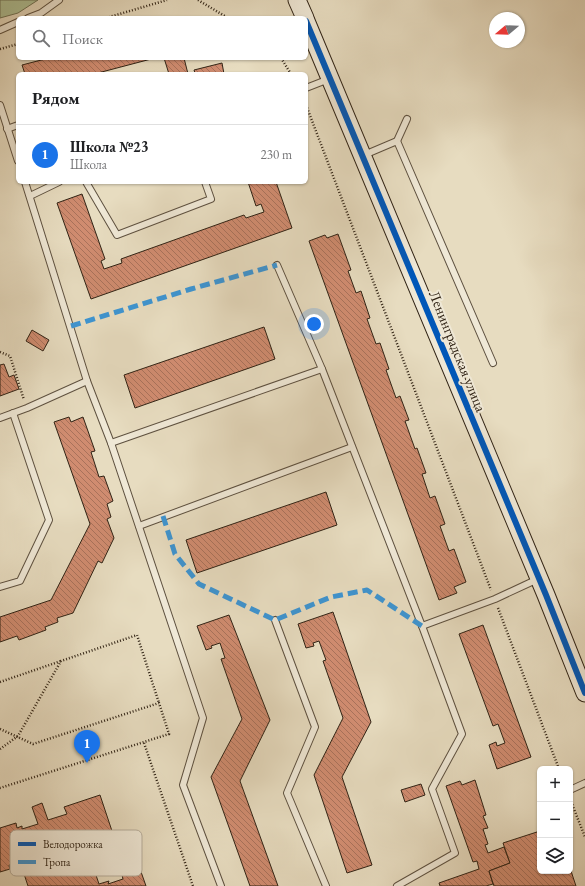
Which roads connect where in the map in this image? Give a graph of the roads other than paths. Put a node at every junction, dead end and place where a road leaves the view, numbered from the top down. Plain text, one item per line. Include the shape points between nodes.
1 (59, 0) edge
2 (297, 0) edge
3 (33, 16) edge
4 (304, 16) edge
5 (16, 23) edge
6 (308, 26) edge
7 (0, 30) edge
8 (330, 78) junction
9 (308, 87) edge
10 (0, 104) edge
11 (407, 119) dead end
12 (16, 126) edge
13 (7, 129) junction
14 (397, 141) junction
15 (16, 155) edge
16 (363, 156) junction
17 (26, 184) edge
18 (55, 184) edge
19 (87, 184) edge
20 (206, 184) edge
21 (30, 196) junction
22 (277, 265) dead end
23 (493, 363) dead end
24 (322, 369) junction
25 (87, 381) junction
26 (13, 413) junction
27 (0, 418) edge
28 (111, 443) junction
29 (352, 447) junction
30 (139, 526) junction
31 (538, 579) junction
32 (0, 587) edge
33 (275, 620) dead end
34 (422, 626) junction
35 (585, 693) edge
36 (585, 784) edge
37 (573, 789) edge
38 (221, 886) edge
39 (326, 886) edge
40 (397, 886) edge

1 - 3 lane
2 - 4 street, Ленинградская улица
5 - 7 lane
6 - 8 street, Ленинградская улица
8 - 9 lane
8 - 16 street, Ленинградская улица
10 - 13 lane
11 - 14 lane
12 - 13 lane
13 - 15 lane
14 - 16 lane
14 - 23 lane
16 - 31 street, Ленинградская улица
17 - 21 lane
18 - 21 lane
19 - 20 lane via 117,235 211,199
21 - 25 lane
22 - 24 lane
24 - 28 lane
24 - 29 lane
25 - 26 lane
25 - 28 lane
26 - 27 lane
26 - 32 lane via 49,520 20,581
28 - 30 lane
29 - 30 lane
29 - 34 lane
30 - 38 lane via 203,718 183,785
31 - 34 lane via 495,599
31 - 35 street, Ленинградская улица
33 - 39 lane via 315,727 287,793
34 - 40 lane via 462,734 432,789 455,854
36 - 37 lane

